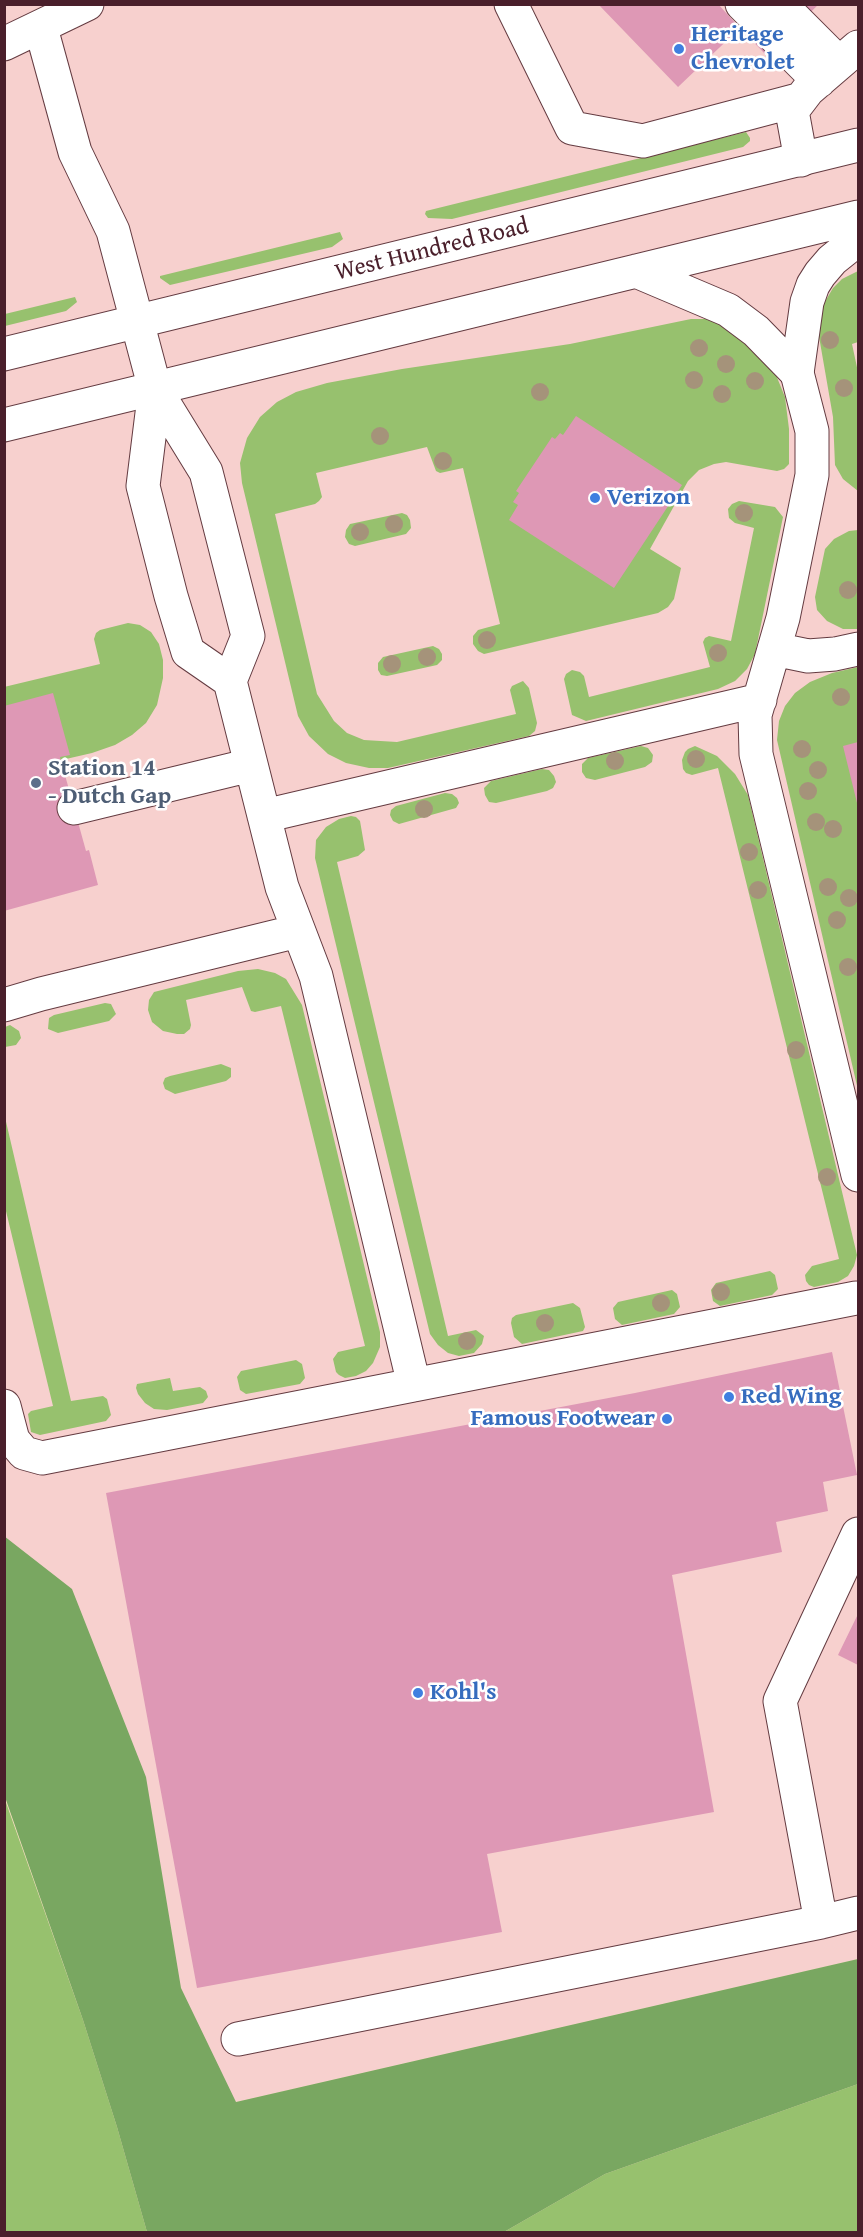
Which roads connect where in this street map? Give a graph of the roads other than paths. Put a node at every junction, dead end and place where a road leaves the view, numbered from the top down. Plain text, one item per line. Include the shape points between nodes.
1 (87, 4) edge
2 (511, 4) edge
3 (742, 4) edge
4 (780, 4) edge
5 (41, 28) junction
6 (4, 44) edge
7 (829, 73) edge
8 (858, 145) edge
9 (801, 160) junction
10 (858, 217) edge
11 (858, 239) edge
12 (636, 271) junction
13 (136, 321) junction
14 (4, 354) edge
15 (797, 373) junction
16 (155, 389) junction
17 (4, 425) edge
18 (774, 649) junction
19 (858, 649) edge
20 (230, 681) junction
21 (760, 700) junction
22 (251, 765) junction
23 (74, 808) dead end
24 (264, 816) junction
25 (298, 931) junction
26 (4, 1005) edge
27 (858, 1175) edge
28 (856, 1298) dead end
29 (414, 1385) junction
30 (4, 1406) edge
31 (858, 1534) edge
32 (858, 1913) edge
33 (821, 1922) junction
34 (238, 2039) dead end

1 - 5 main road
2 - 7 main road via 572,129 643,141
3 - 7 main road
4 - 7 main road
5 - 6 main road
5 - 13 main road via 75,152 112,231
7 - 9 main road via 792,111
8 - 9 main road, West Hundred Road
9 - 13 main road, West Hundred Road
10 - 12 main road
11 - 15 main road via 832,260 813,285
12 - 15 main road via 728,310 756,331
12 - 16 main road
13 - 14 main road, West Hundred Road
13 - 16 main road
15 - 18 main road via 812,431 812,476
16 - 17 main road
16 - 20 main road via 206,472 237,592 248,636
16 - 20 main road via 143,486 168,585 188,652
18 - 19 main road via 808,656
18 - 21 main road
20 - 22 main road
21 - 24 main road
21 - 27 main road via 755,715 756,754
22 - 23 main road
22 - 24 main road
24 - 25 main road
25 - 26 main road
25 - 29 main road via 316,976
28 - 29 main road
29 - 30 main road via 42,1458 24,1453 13,1440
31 - 33 main road via 780,1701
32 - 33 main road
33 - 34 main road

